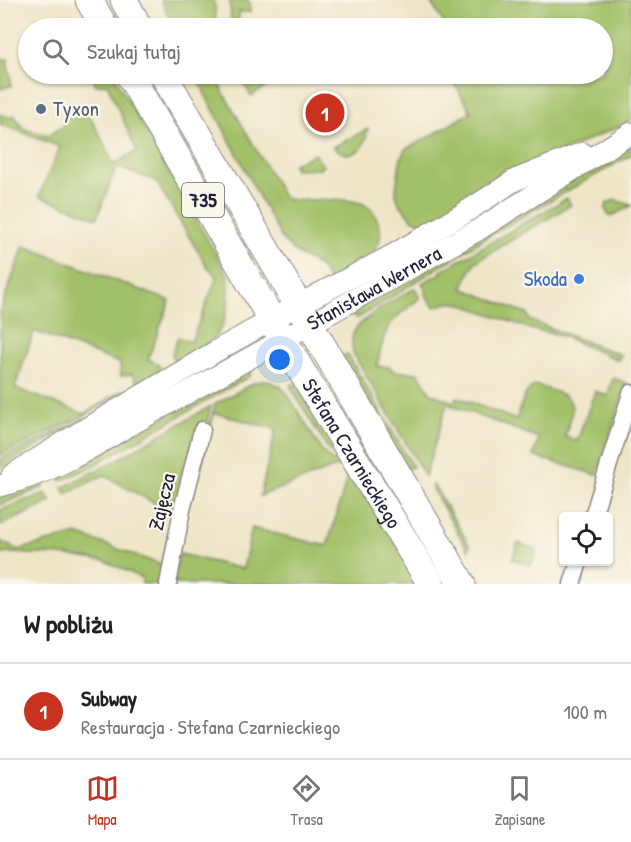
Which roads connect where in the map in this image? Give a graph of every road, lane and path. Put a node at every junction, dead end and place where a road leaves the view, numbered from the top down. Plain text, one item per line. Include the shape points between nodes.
1 (89, 0) edge
2 (124, 0) edge
3 (99, 18) edge
4 (134, 18) edge
5 (135, 84) edge
6 (169, 84) edge
7 (623, 138) edge
8 (304, 314) junction
9 (277, 329) junction
10 (631, 393) edge
11 (202, 430) dead end
12 (0, 481) edge
13 (0, 486) edge
14 (594, 512) edge
15 (577, 566) edge
16 (168, 584) edge
17 (431, 584) edge
18 (462, 584) edge
19 (572, 584) edge

1 - 3 main road
2 - 4 main road
5 - 9 main road, Stefana Czarnieckiego / 735
6 - 8 main road, Stefana Czarnieckiego / 735
7 - 8 street, Stanisława Wernera via 478,230
8 - 9 street, Stanisława Wernera
8 - 18 main road, Stefana Czarnieckiego / 735
9 - 12 street, Stanisława Wernera via 90,426
9 - 13 street, Stanisława Wernera via 78,456
9 - 17 main road, Stefana Czarnieckiego / 735
10 - 14 street
11 - 16 street, Zajęcza
15 - 19 street

